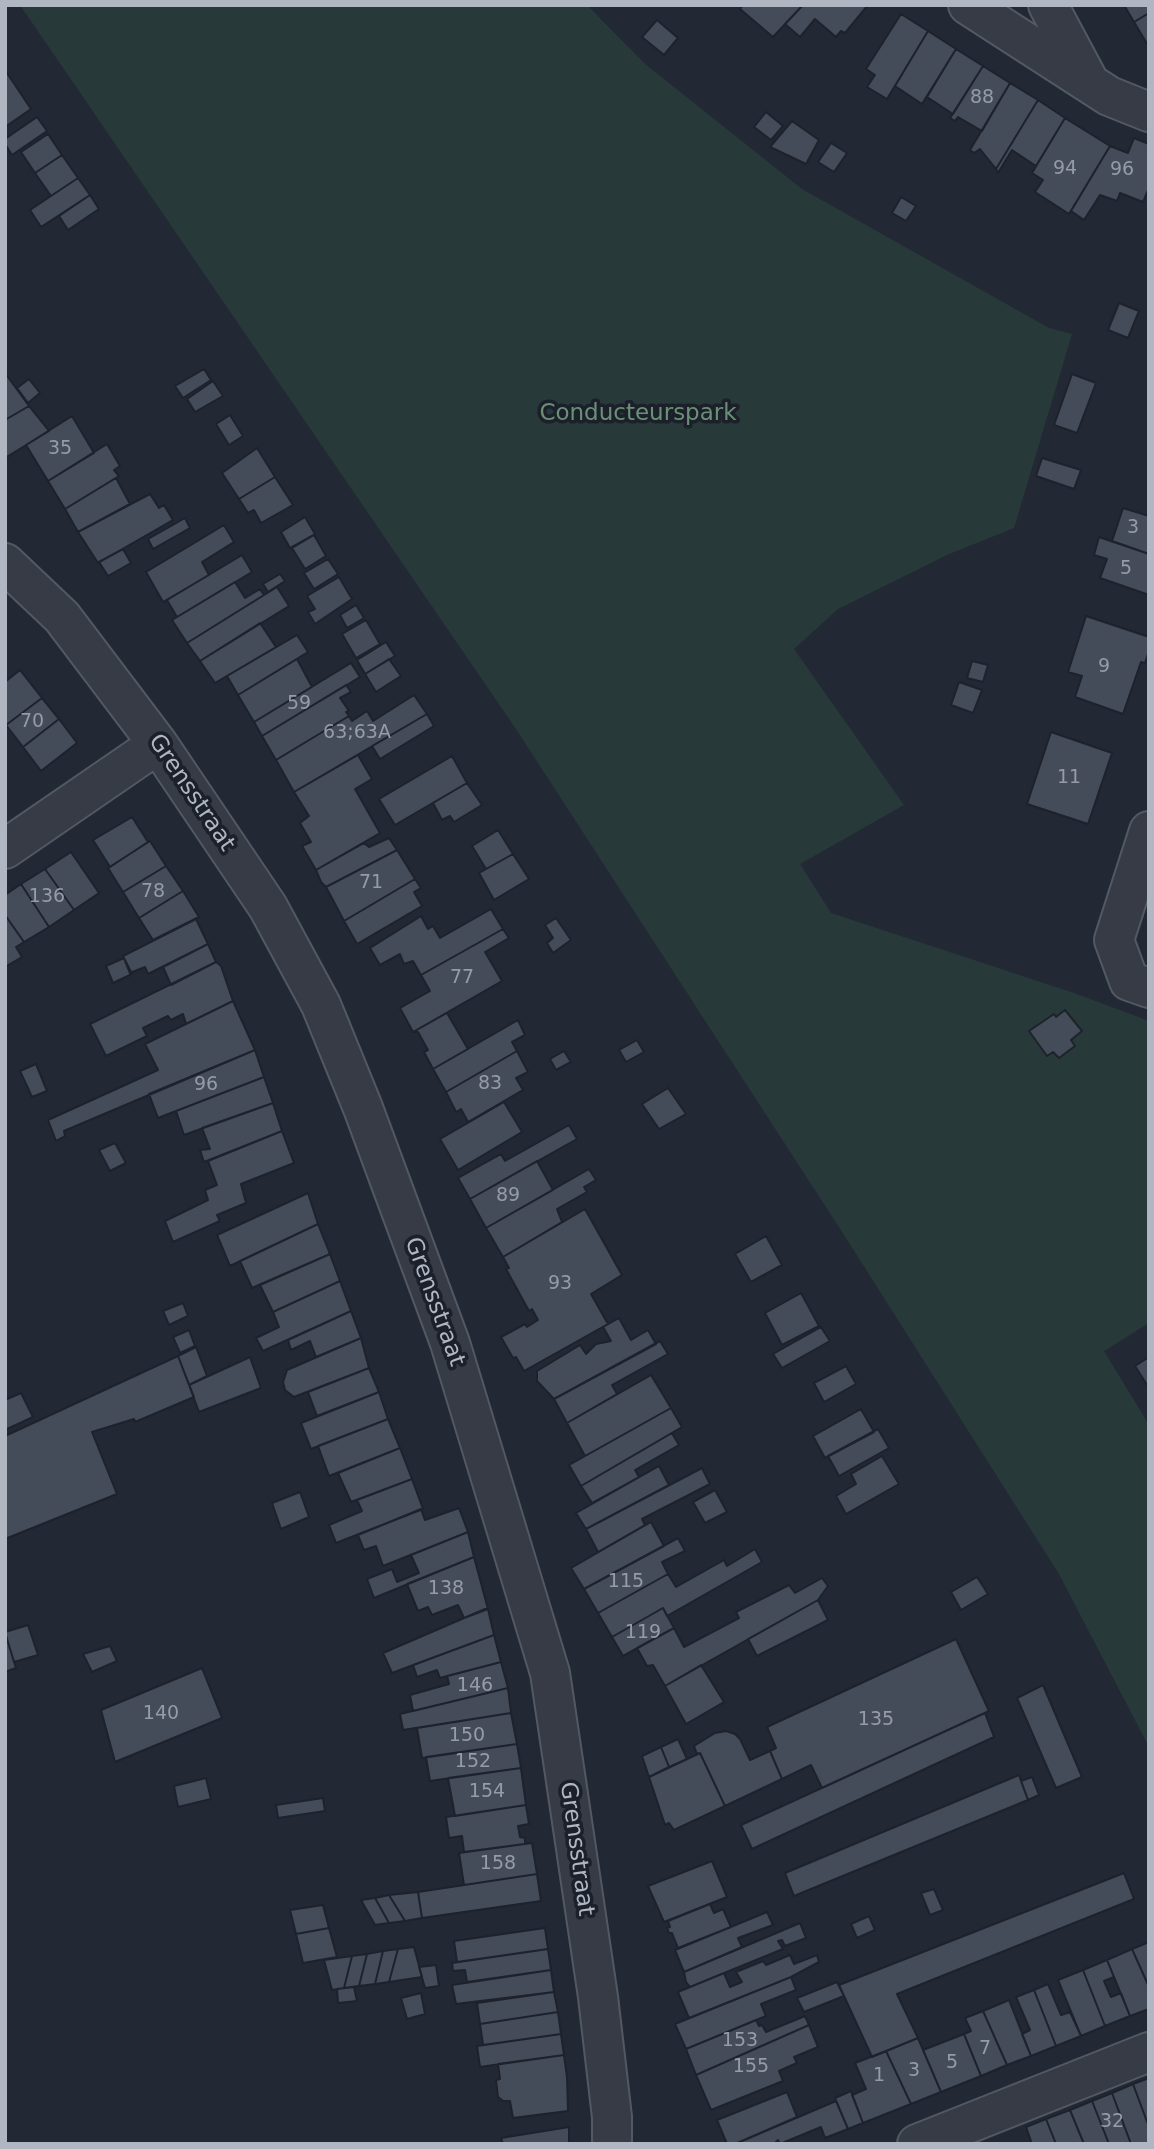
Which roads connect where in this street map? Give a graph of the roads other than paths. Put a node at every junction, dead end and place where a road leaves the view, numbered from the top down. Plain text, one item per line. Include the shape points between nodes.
1 (968, 5) edge
2 (1048, 5) edge
3 (1090, 84) junction
4 (1149, 112) edge
5 (5, 563) edge
6 (158, 744) junction
7 (1149, 831) edge
8 (5, 849) edge
9 (1149, 988) edge
10 (1149, 2052) edge
11 (612, 2144) edge
12 (917, 2144) edge

1 - 3 street
2 - 3 street
3 - 4 street
5 - 6 street, Grensstraat via 62,617
6 - 8 street
6 - 11 street, Grensstraat via 268,907 321,1005 450,1343 550,1673 598,1997
7 - 9 street via 1114,940 1129,981
10 - 12 street

